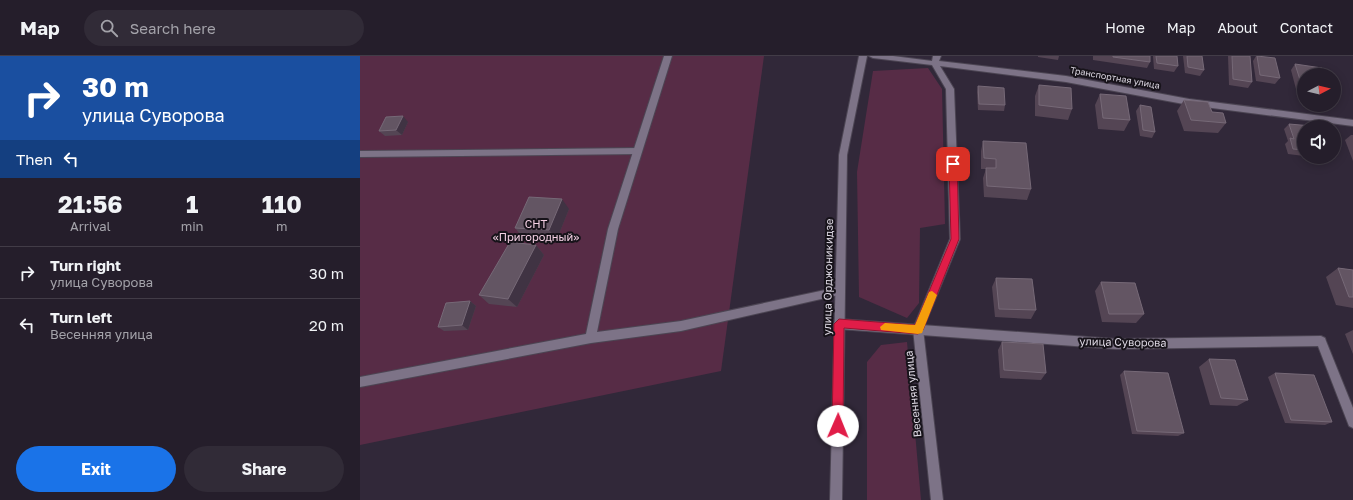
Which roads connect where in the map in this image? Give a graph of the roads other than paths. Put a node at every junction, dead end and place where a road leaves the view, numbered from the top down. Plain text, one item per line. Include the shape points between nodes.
1 (668, 56) edge
2 (863, 56) edge
3 (873, 56) edge
4 (936, 60) edge
5 (1353, 123) edge
6 (638, 151) junction
7 (360, 154) edge
8 (839, 291) junction
9 (839, 324) junction
10 (918, 330) junction
11 (592, 338) junction
12 (360, 382) edge
13 (1353, 422) edge
14 (836, 500) edge
15 (937, 500) edge

1 - 6 street
2 - 8 street, улица Орджоникидзе via 843,155
3 - 4 street, Транспортная улица
4 - 5 street, Транспортная улица via 1066,79 1189,102
4 - 10 street, Весенняя улица via 950,89 955,239
6 - 7 street
6 - 11 street via 613,229
8 - 9 street, улица Орджоникидзе
8 - 11 street via 681,326
9 - 10 street, улица Суворова
9 - 14 street, улица Орджоникидзе
10 - 13 street, улица Суворова via 1116,344 1321,341
10 - 15 street, Весенняя улица
11 - 12 street

